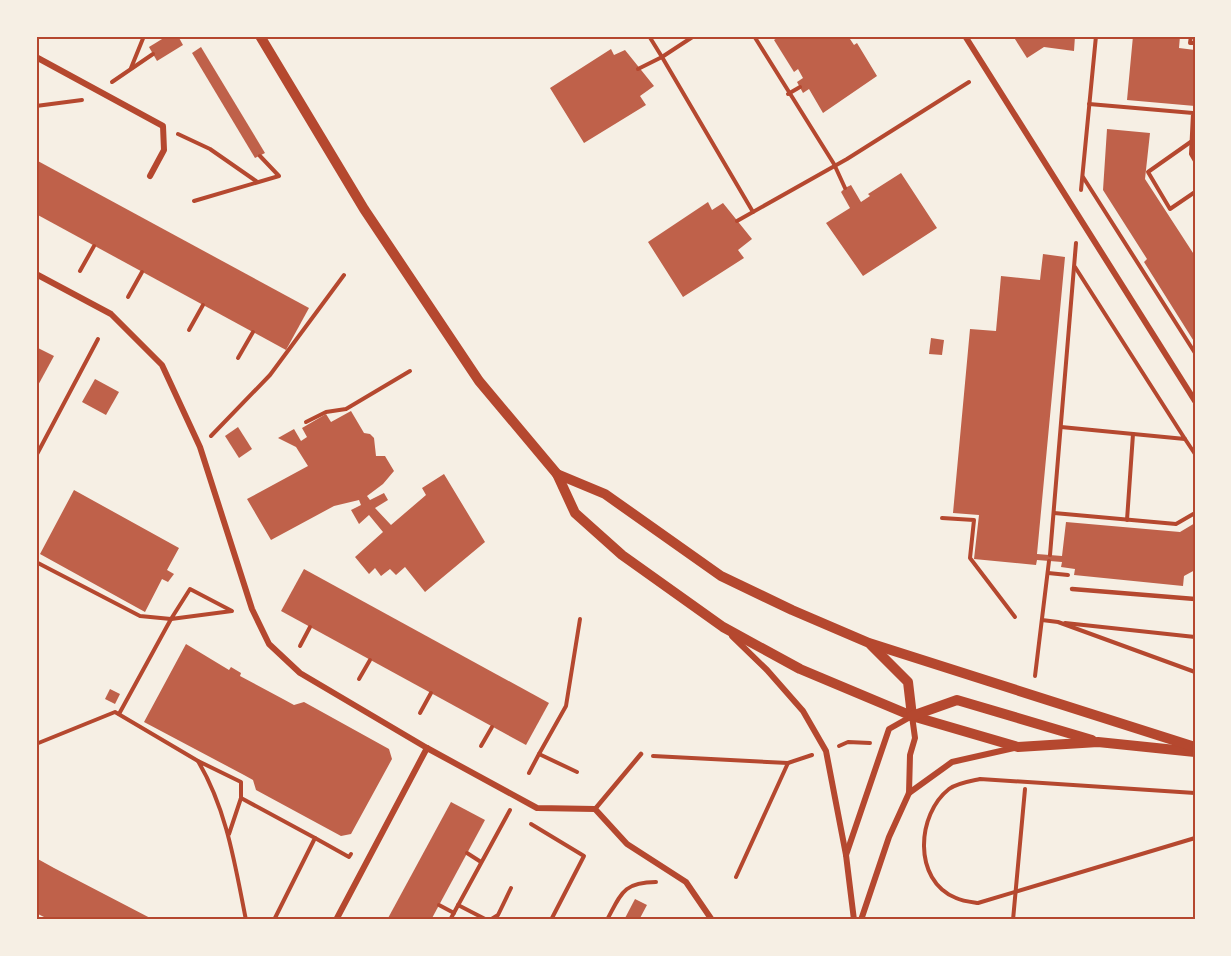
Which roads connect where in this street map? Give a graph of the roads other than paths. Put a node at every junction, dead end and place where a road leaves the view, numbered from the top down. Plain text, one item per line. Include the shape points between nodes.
1 (260, 36) edge
2 (965, 36) edge
3 (36, 57) edge
4 (150, 176) dead end
5 (36, 274) edge
6 (1195, 401) edge
7 (557, 474) junction
8 (1072, 589) dead end
9 (1195, 599) edge
10 (723, 627) junction
11 (869, 643) junction
12 (912, 717) junction
13 (1098, 742) junction
14 (1018, 747) junction
15 (1195, 747) edge
16 (427, 748) junction
17 (1195, 752) edge
18 (641, 754) road end
19 (909, 793) junction
20 (595, 809) junction
21 (846, 855) junction
22 (336, 920) edge
23 (712, 920) edge
24 (854, 920) edge
25 (861, 920) edge

1 - 7 street via 364,209 479,381
2 - 6 street
3 - 4 street via 163,126 164,150
5 - 16 street via 111,314 162,365 200,447 252,609 269,644 300,673
7 - 10 street via 576,513 622,555
7 - 11 street via 605,494 721,576
8 - 9 lane
10 - 12 street via 800,669
10 - 21 street via 802,711 826,751
11 - 12 street via 908,682
11 - 15 street
12 - 13 street via 957,700
12 - 14 street
12 - 19 street via 915,738 910,755
12 - 21 street via 889,729
13 - 14 street
13 - 17 street
14 - 19 street via 952,762
16 - 20 street via 537,808
16 - 22 street
18 - 20 lane
19 - 25 street via 889,837
20 - 23 street via 627,844 686,882
21 - 24 street

